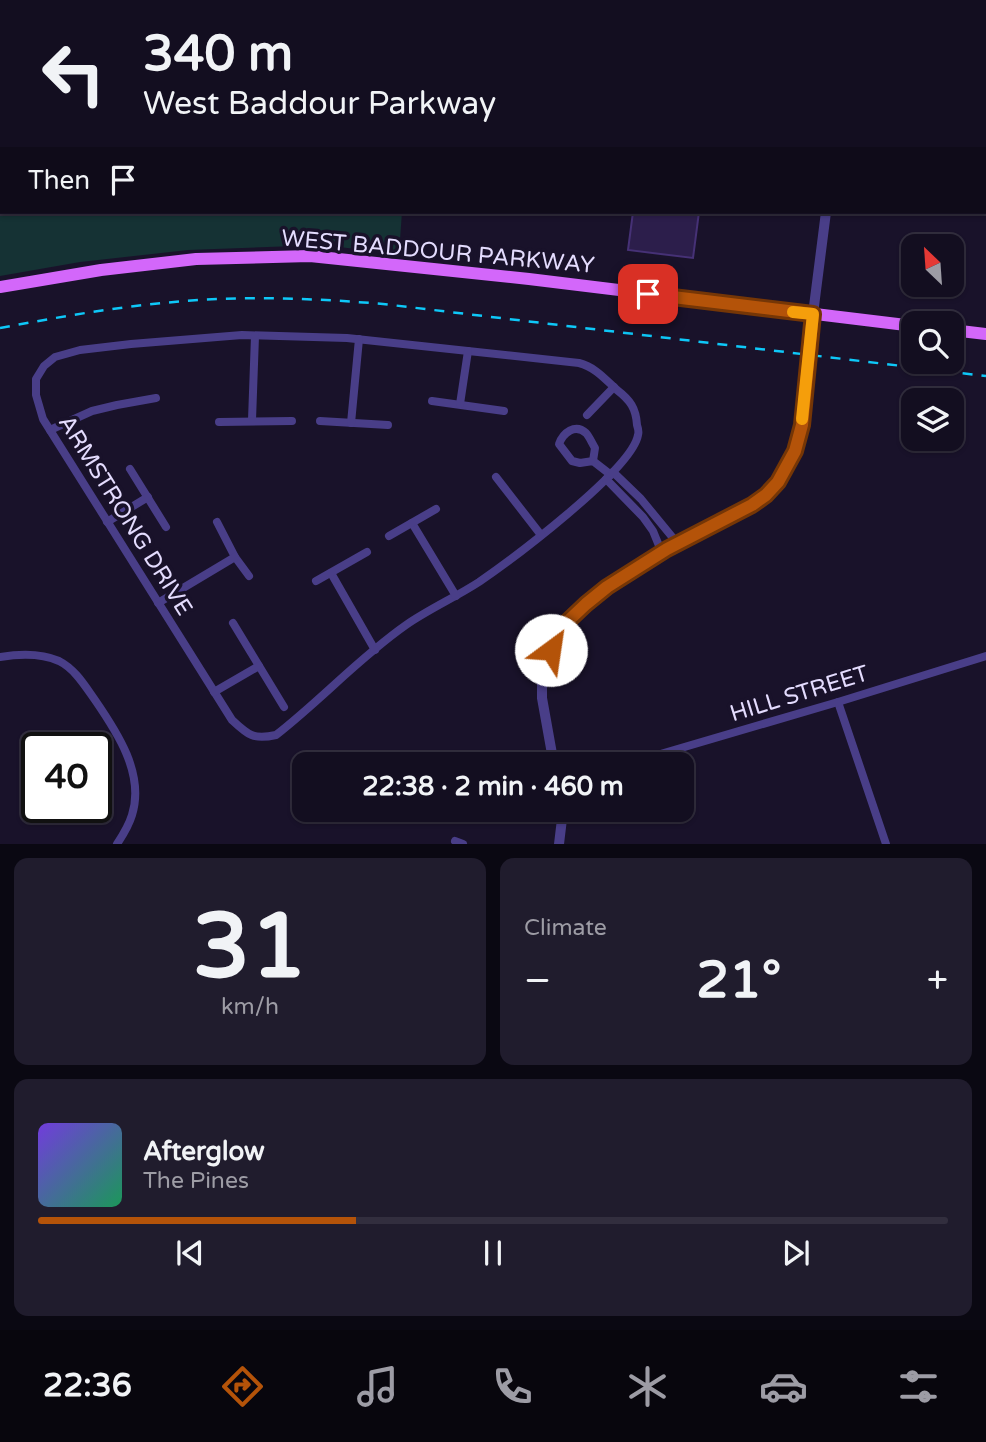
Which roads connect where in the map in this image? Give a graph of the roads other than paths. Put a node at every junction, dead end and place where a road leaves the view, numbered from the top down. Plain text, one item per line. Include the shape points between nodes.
1 (826, 214) edge
2 (0, 287) edge
3 (813, 314) junction
4 (901, 324) edge
5 (964, 331) edge
6 (986, 334) edge
7 (256, 336) junction
8 (359, 339) junction
9 (468, 351) junction
10 (614, 387) junction
11 (156, 398) dead end
12 (432, 401) dead end
13 (460, 404) junction
14 (504, 411) dead end
15 (587, 415) dead end
16 (252, 420) junction
17 (292, 421) dead end
18 (320, 421) dead end
19 (219, 422) dead end
20 (351, 423) junction
21 (388, 425) dead end
22 (50, 430) junction
23 (593, 461) junction
24 (130, 469) dead end
25 (610, 475) junction
26 (496, 477) dead end
27 (148, 497) junction
28 (436, 509) dead end
29 (107, 522) junction
30 (216, 522) dead end
31 (412, 523) junction
32 (166, 527) dead end
33 (541, 535) junction
34 (389, 536) dead end
35 (677, 544) junction
36 (366, 552) dead end
37 (662, 553) junction
38 (235, 557) junction
39 (331, 573) junction
40 (248, 576) dead end
41 (316, 581) dead end
42 (456, 596) junction
43 (158, 603) junction
44 (233, 623) dead end
45 (375, 649) junction
46 (986, 656) edge
47 (0, 657) edge
48 (259, 666) junction
49 (214, 692) junction
50 (838, 702) junction
51 (284, 707) dead end
52 (552, 752) edge
53 (667, 752) edge
54 (562, 822) edge
55 (117, 844) edge
56 (559, 844) edge
57 (886, 844) edge

1 - 3 street
2 - 3 main road, WEST BADDOUR PARKWAY via 196,259 310,256
3 - 4 main road, WEST BADDOUR PARKWAY
3 - 35 street via 802,425 795,451 778,482 752,505
5 - 6 main road
7 - 8 street, ARMSTRONG DRIVE
7 - 16 street
7 - 22 street, ARMSTRONG DRIVE via 131,344 55,356 36,379 38,405
8 - 9 street, ARMSTRONG DRIVE
8 - 20 street
9 - 10 street, ARMSTRONG DRIVE via 579,363
9 - 13 street
10 - 15 street
10 - 25 street, ARMSTRONG DRIVE via 636,412 638,436
11 - 22 street via 92,411
12 - 13 street
13 - 14 street
16 - 17 street
16 - 19 street
18 - 20 street
20 - 21 street
22 - 29 street, ARMSTRONG DRIVE
23 - 23 street via 572,461 559,444 565,432 579,429 586,433 595,448
23 - 25 street
24 - 27 street
25 - 33 street, ARMSTRONG DRIVE
25 - 35 street via 641,499
25 - 37 street via 643,516
26 - 33 street
27 - 29 street
27 - 32 street
28 - 31 street
29 - 43 street, ARMSTRONG DRIVE
30 - 38 street
31 - 34 street
31 - 42 street
33 - 42 street, ARMSTRONG DRIVE
35 - 37 street
36 - 39 street
37 - 52 street via 607,587 567,622 558,636 542,692
38 - 40 street
38 - 43 street
39 - 41 street
39 - 45 street
42 - 45 street, ARMSTRONG DRIVE
43 - 49 street, ARMSTRONG DRIVE
44 - 48 street
45 - 49 street, ARMSTRONG DRIVE via 276,735 248,736
46 - 50 street, HILL STREET
47 - 55 street via 27,655 58,661 70,668 104,712 125,750 134,783 133,813
48 - 49 street
48 - 51 street
50 - 53 street, HILL STREET
50 - 57 street
54 - 56 street

